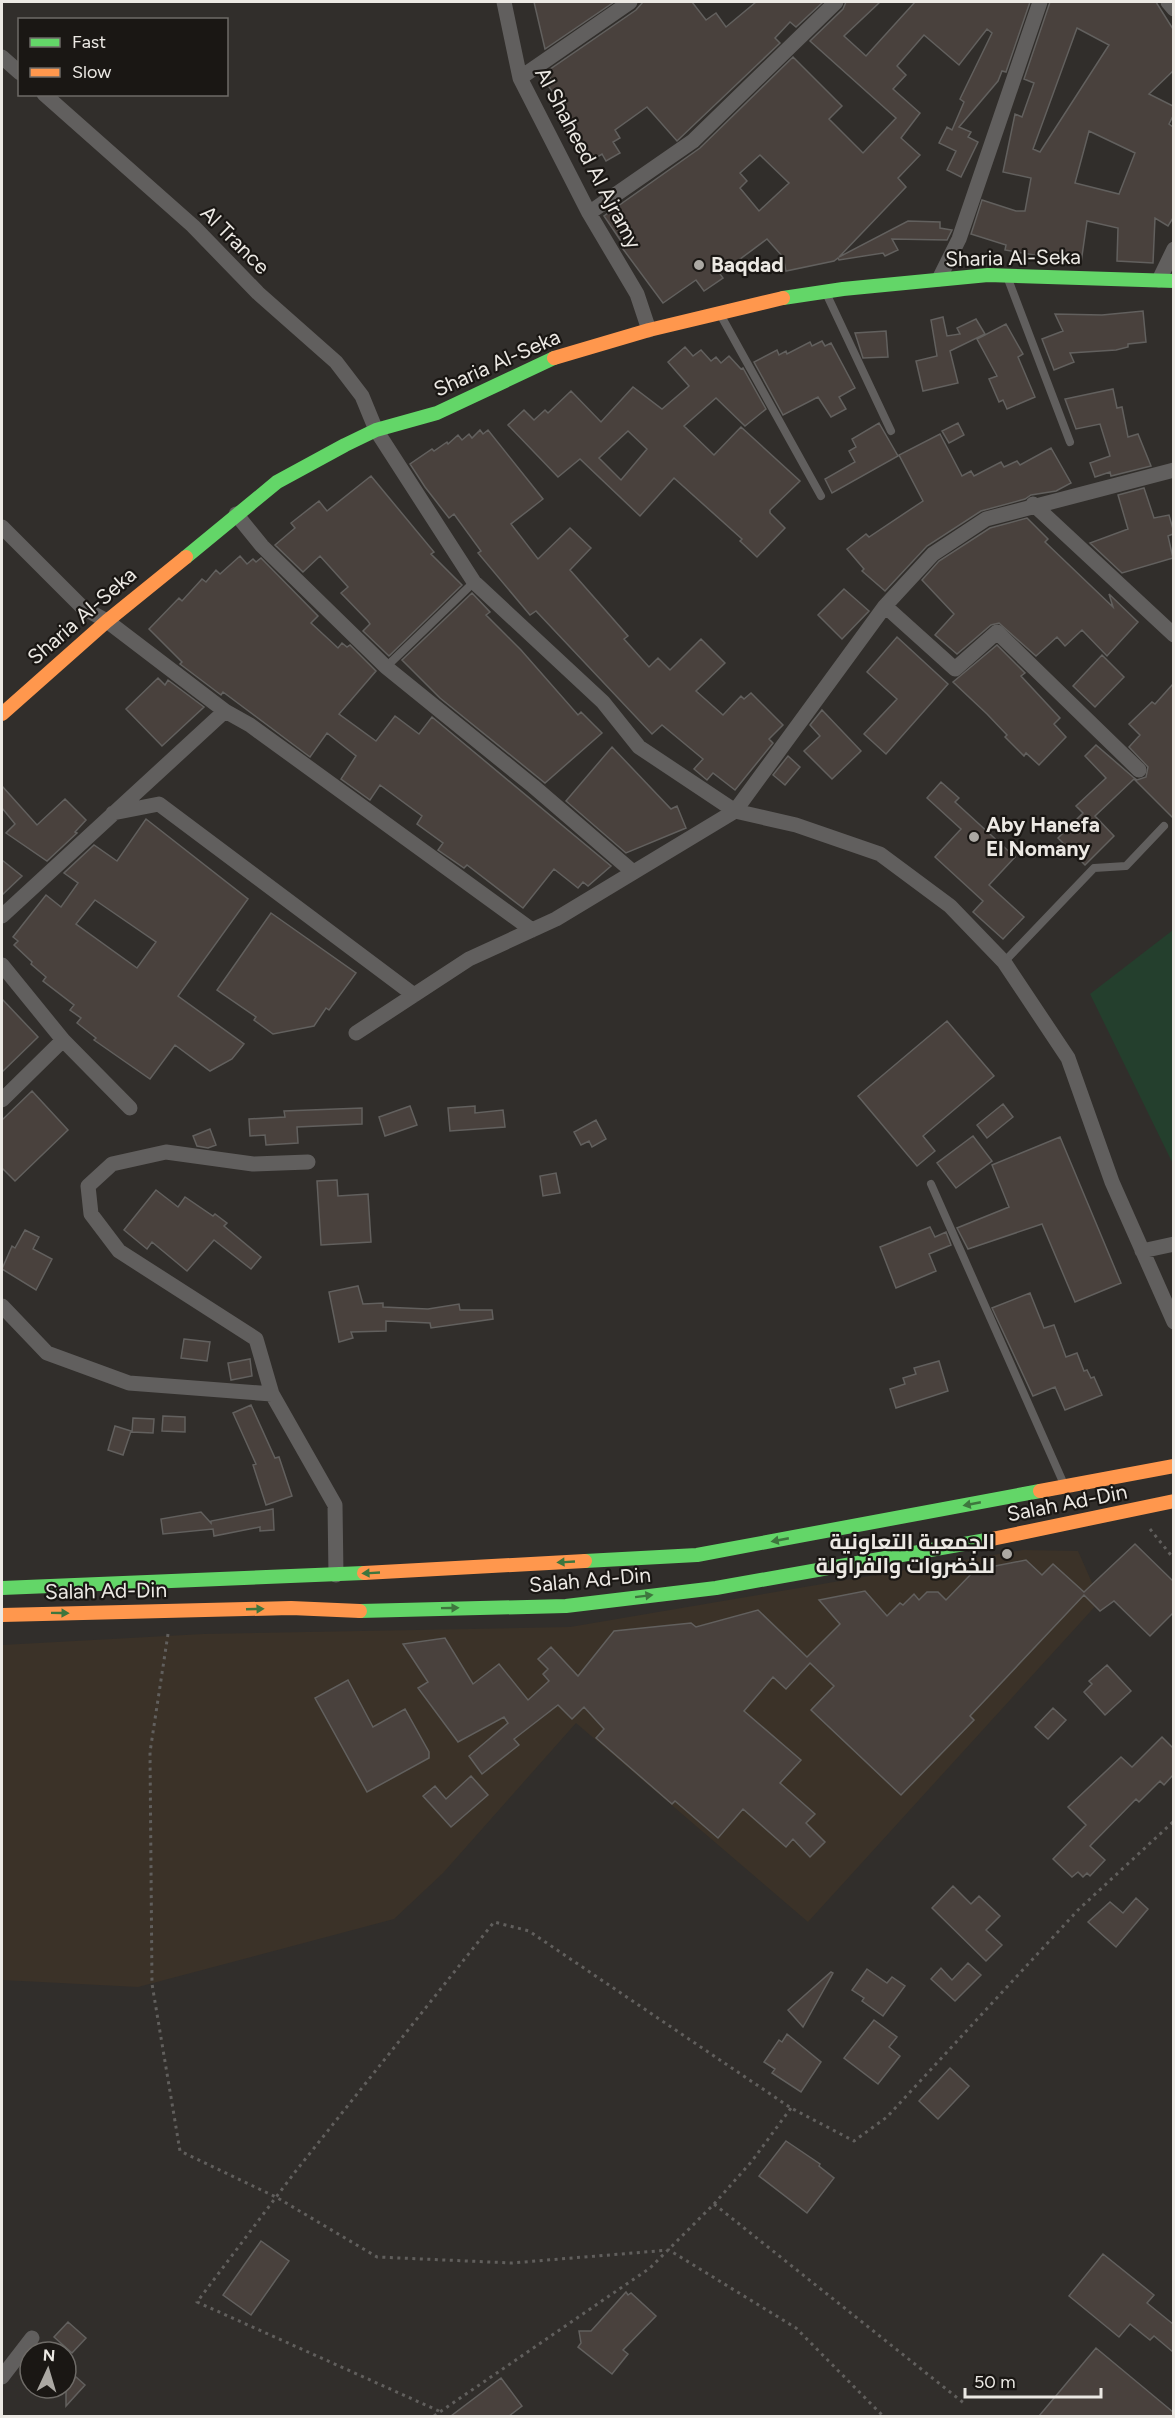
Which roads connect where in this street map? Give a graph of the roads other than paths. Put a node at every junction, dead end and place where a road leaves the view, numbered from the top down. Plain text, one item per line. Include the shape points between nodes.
1 (504, 2) edge
2 (630, 2) edge
3 (837, 2) edge
4 (1040, 2) edge
5 (1168, 2) edge
6 (1173, 9) edge
7 (2, 57) edge
8 (18, 71) edge
9 (520, 78) junction
10 (46, 96) edge
11 (589, 213) junction
12 (1173, 249) edge
13 (1006, 275) junction
14 (939, 279) junction
15 (1166, 280) edge
16 (826, 292) junction
17 (719, 312) junction
18 (649, 330) junction
19 (376, 430) junction
20 (891, 431) dead end
21 (1070, 442) dead end
22 (1173, 470) edge
23 (821, 496) dead end
24 (1033, 504) junction
25 (236, 514) junction
26 (2, 527) edge
27 (474, 582) junction
28 (885, 606) junction
29 (107, 621) junction
30 (1173, 635) edge
31 (386, 667) junction
32 (225, 711) junction
33 (2, 714) edge
34 (1139, 770) dead end
35 (735, 811) junction
36 (113, 813) junction
37 (1164, 826) dead end
38 (633, 872) junction
39 (2, 916) edge
40 (532, 930) junction
41 (1004, 962) junction
42 (2, 965) edge
43 (414, 995) junction
44 (356, 1033) dead end
45 (63, 1040) junction
46 (2, 1100) edge
47 (130, 1108) dead end
48 (309, 1162) dead end
49 (931, 1184) dead end
50 (1173, 1244) edge
51 (1142, 1251) junction
52 (2, 1306) edge
53 (1173, 1322) edge
54 (272, 1394) junction
55 (1173, 1466) edge
56 (1065, 1486) junction
57 (1173, 1501) edge
58 (336, 1575) junction
59 (2, 1588) edge
60 (2, 1615) edge
61 (32, 2338) dead end
62 (2, 2377) edge

1 - 9 street, Al Shaheed Al Ajramy
2 - 9 street
3 - 11 street via 693,141
4 - 14 street via 959,239
5 - 6 street
7 - 8 street
9 - 11 street, Al Shaheed Al Ajramy
10 - 19 street, Al Trance via 193,226 258,293 336,362 362,396
11 - 18 street, Al Shaheed Al Ajramy via 637,294
12 - 15 street
13 - 14 main road, Sharia Al-Seka
13 - 15 main road, Sharia Al-Seka
13 - 21 lane
14 - 16 main road, Sharia Al-Seka
16 - 17 main road, Sharia Al-Seka
16 - 20 lane
17 - 18 main road, Sharia Al-Seka
17 - 23 lane
18 - 19 main road, Sharia Al-Seka via 542,362 437,413
19 - 25 main road, Sharia Al-Seka via 277,482
19 - 27 street, Al Trance
22 - 24 street
24 - 28 street via 986,519 933,554
24 - 30 street
25 - 29 main road, Sharia Al-Seka
25 - 31 street via 262,546
26 - 29 street via 83,608
27 - 31 lane
27 - 35 street, Al Trance via 603,702 639,747
28 - 34 street via 956,669 997,632
28 - 35 street
29 - 32 street
29 - 33 main road, Sharia Al-Seka
31 - 38 street
32 - 36 street
32 - 40 street via 250,725
35 - 38 street
35 - 41 street via 796,825 880,854 950,906
36 - 39 street
36 - 43 street via 159,804
37 - 41 lane via 1126,866 1094,868
38 - 40 street via 556,920
40 - 43 street via 469,959
41 - 51 street via 1068,1058 1112,1182
42 - 45 street
43 - 44 street
45 - 46 street
45 - 47 street
48 - 54 street via 253,1164 166,1152 112,1164 88,1186 92,1214 119,1251 256,1339
49 - 56 lane
50 - 51 street
51 - 53 street
52 - 54 street via 47,1353 129,1383
54 - 58 street via 335,1505
55 - 56 main road, Salah Ad-Din
56 -> 58 main road, Salah Ad-Din via 697,1555
60 -> 57 main road, Salah Ad-Din via 566,1606 716,1588 952,1547
58 - 59 main road, Salah Ad-Din
61 - 62 street

